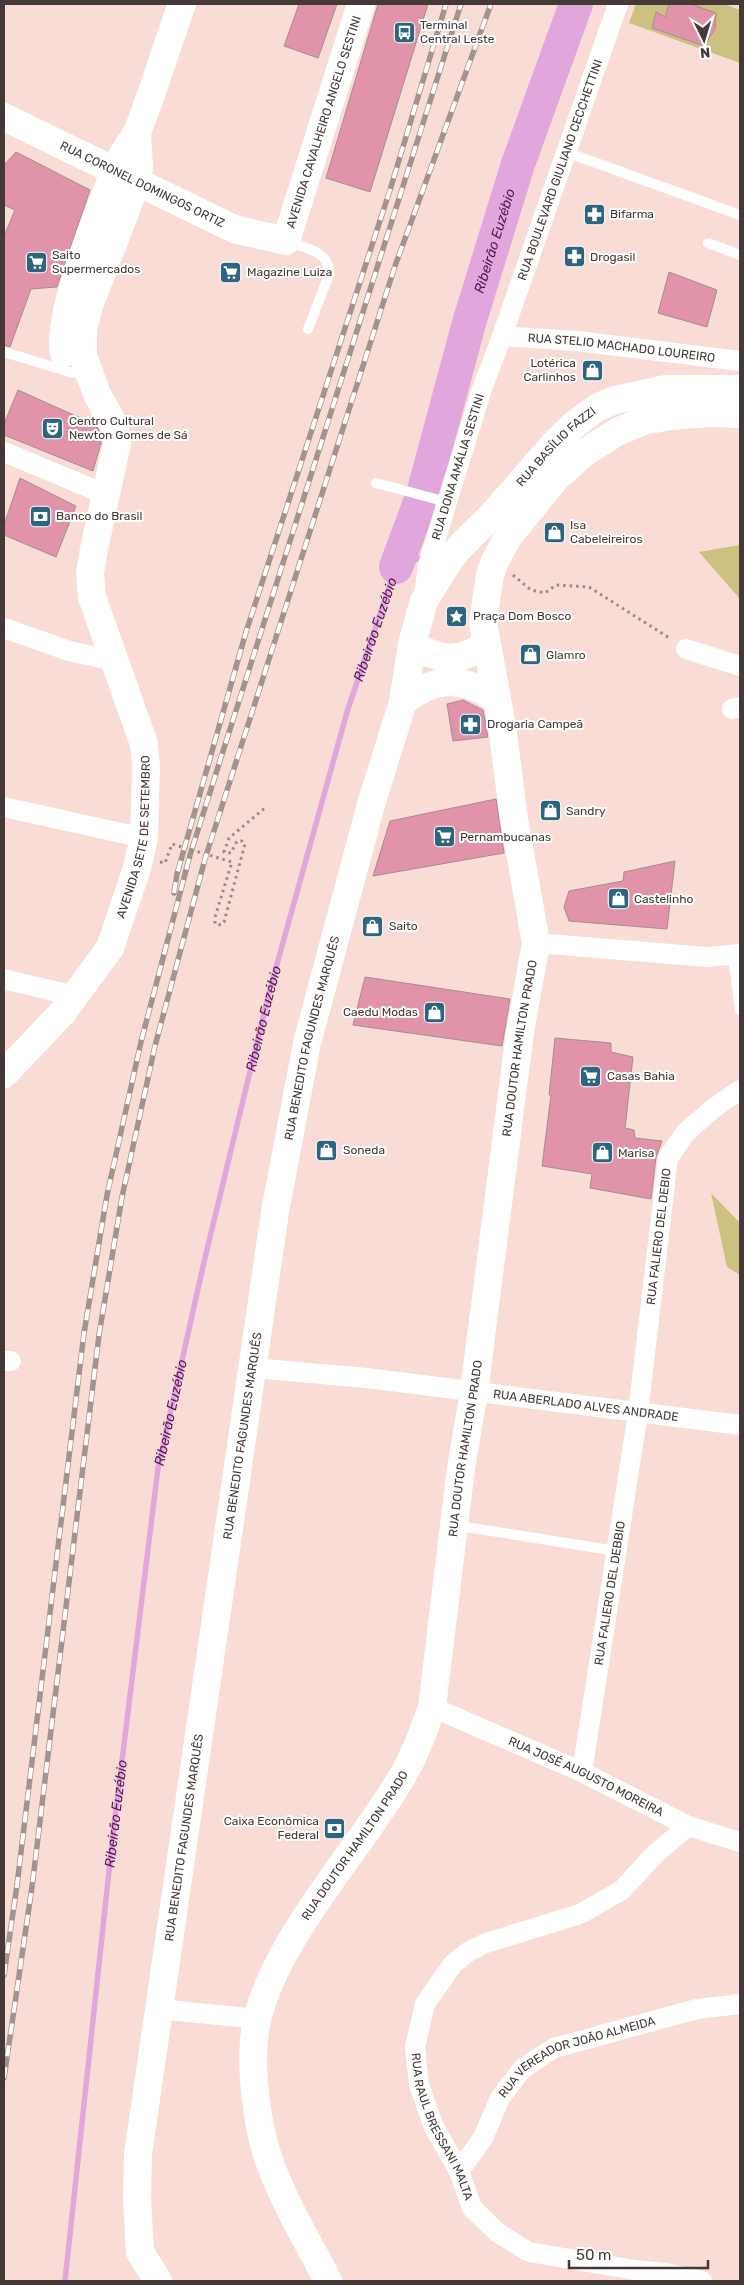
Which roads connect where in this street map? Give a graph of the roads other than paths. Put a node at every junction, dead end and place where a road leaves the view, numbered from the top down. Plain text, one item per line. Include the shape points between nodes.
1 (182, 4) edge
2 (361, 4) edge
3 (618, 4) edge
4 (4, 117) edge
5 (566, 152) junction
6 (127, 176) junction
7 (740, 215) edge
8 (292, 239) junction
9 (708, 243) dead end
10 (740, 255) edge
11 (308, 329) dead end
12 (502, 336) junction
13 (4, 352) edge
14 (740, 360) edge
15 (87, 380) junction
16 (740, 389) edge
17 (740, 414) edge
18 (4, 452) edge
19 (376, 483) dead end
20 (107, 495) junction
21 (447, 502) junction
22 (494, 563) joint
23 (424, 601) junction
24 (4, 628) edge
25 (412, 644) junction
26 (486, 645) junction
27 (686, 649) road end
28 (114, 661) junction
29 (740, 666) edge
30 (497, 700) junction
31 (403, 702) junction
32 (4, 807) edge
33 (144, 838) junction
34 (536, 943) junction
35 (736, 955) edge
36 (4, 979) edge
37 (74, 996) junction
38 (740, 1010) edge
39 (4, 1074) edge
40 (740, 1090) edge
41 (253, 1368) junction
42 (474, 1392) junction
43 (638, 1413) junction
44 (740, 1425) edge
45 (454, 1525) junction
46 (616, 1551) junction
47 (432, 1707) junction
48 (582, 1772) junction
49 (688, 1826) junction
50 (740, 1842) edge
51 (740, 2004) edge
52 (158, 2009) junction
53 (258, 2019) junction
54 (459, 2171) junction
55 (140, 2252) junction
56 (144, 2281) edge
57 (158, 2281) edge
58 (328, 2281) edge
59 (702, 2281) edge

1 - 6 main road, AVENIDA SETE DE SETEMBRO via 137,133 122,158
2 - 8 main road, AVENIDA CAVALHEIRO ANGELO SESTINI
3 - 5 street, RUA BOULEVARD GIULIANO CECCHETTINI
4 - 6 main road, RUA CORONEL DOMINGOS ORTIZ
5 - 7 lane
5 - 12 street, RUA BOULEVARD GIULIANO CECCHETTINI
6 - 8 main road, RUA CORONEL DOMINGOS ORTIZ via 234,229
6 - 15 main road, AVENIDA SETE DE SETEMBRO via 84,253 66,314 63,348 66,359
8 - 11 lane via 327,259 330,266
9 - 10 lane
12 - 14 street, RUA STELIO MACHADO LOUREIRO via 577,341
12 - 21 street, RUA DONA AMÁLIA SESTINI
13 - 15 lane
15 - 20 main road, AVENIDA SETE DE SETEMBRO via 115,427 117,444
16 - 23 main road, RUA BASÍLIO FAZZI via 666,389 615,400 598,408 555,443 459,548
17 - 22 main road, RUA BASÍLIO FAZZI via 709,412 671,416 643,421 617,432 584,453 557,477 508,537
18 - 20 street
19 - 21 lane
20 - 28 main road, AVENIDA SETE DE SETEMBRO via 90,573 92,597
21 - 23 street, RUA DONA AMÁLIA SESTINI via 428,565
22 - 26 main road, RUA DOUTOR HAMILTON PRADO via 483,622
23 - 25 main road, RUA BENEDITO FAGUNDES MARQUÊS
24 - 28 street via 69,651
25 - 26 main road via 432,656 445,658 460,658
25 - 31 main road, RUA BENEDITO FAGUNDES MARQUÊS
26 - 30 main road, RUA DOUTOR HAMILTON PRADO
27 - 29 street
28 - 33 main road, AVENIDA SETE DE SETEMBRO via 144,744
30 - 31 main road via 479,689 459,682 446,682 420,689
30 - 34 main road, RUA DOUTOR HAMILTON PRADO
31 - 41 main road, RUA BENEDITO FAGUNDES MARQUÊS via 372,801 307,1043 275,1212
32 - 33 street
33 - 37 main road, AVENIDA SETE DE SETEMBRO via 110,948
34 - 35 street via 664,955
34 - 42 main road, RUA DOUTOR HAMILTON PRADO via 520,1032
35 - 38 lane
36 - 37 street
37 - 39 main road, AVENIDA SETE DE SETEMBRO
40 - 43 street, RUA FALIERO DEL DEBIO via 686,1132 668,1158
41 - 42 street, RUA ABERLADO ALVES ANDRADE
41 - 52 main road, RUA BENEDITO FAGUNDES MARQUÊS
42 - 43 street, RUA ABERLADO ALVES ANDRADE
42 - 45 main road, RUA DOUTOR HAMILTON PRADO via 460,1468
43 - 44 street, RUA ABERLADO ALVES ANDRADE
43 - 46 street, RUA FALIERO DEL DEBBIO
45 - 46 lane
45 - 47 main road, RUA DOUTOR HAMILTON PRADO
46 - 48 street, RUA FALIERO DEL DEBBIO
47 - 48 street, RUA JOSÉ AUGUSTO MOREIRA
47 - 53 main road, RUA DOUTOR HAMILTON PRADO via 402,1779 278,1964
48 - 49 street, RUA JOSÉ AUGUSTO MOREIRA
49 - 50 street, RUA JOSÉ AUGUSTO MOREIRA
49 - 54 street, RUA RAUL BRESSANI MALTA via 654,1855 622,1890 580,1914 486,1943 468,1952 453,1964 425,2004 415,2047 419,2085 434,2126
51 - 54 street, RUA VEREADOR JOÃO ALMEIDA via 697,2009 554,2048 523,2068 500,2098 483,2138
52 - 53 street
52 - 55 main road, RUA BENEDITO FAGUNDES MARQUÊS via 138,2154
53 - 58 main road, RUA DOUTOR HAMILTON PRADO via 254,2043 257,2105 264,2144 276,2178
54 - 59 street, RUA RAUL BRESSANI MALTA via 472,2208 498,2233 529,2252
55 - 56 main road
55 - 57 main road, RUA BENEDITO FAGUNDES MARQUÊS

